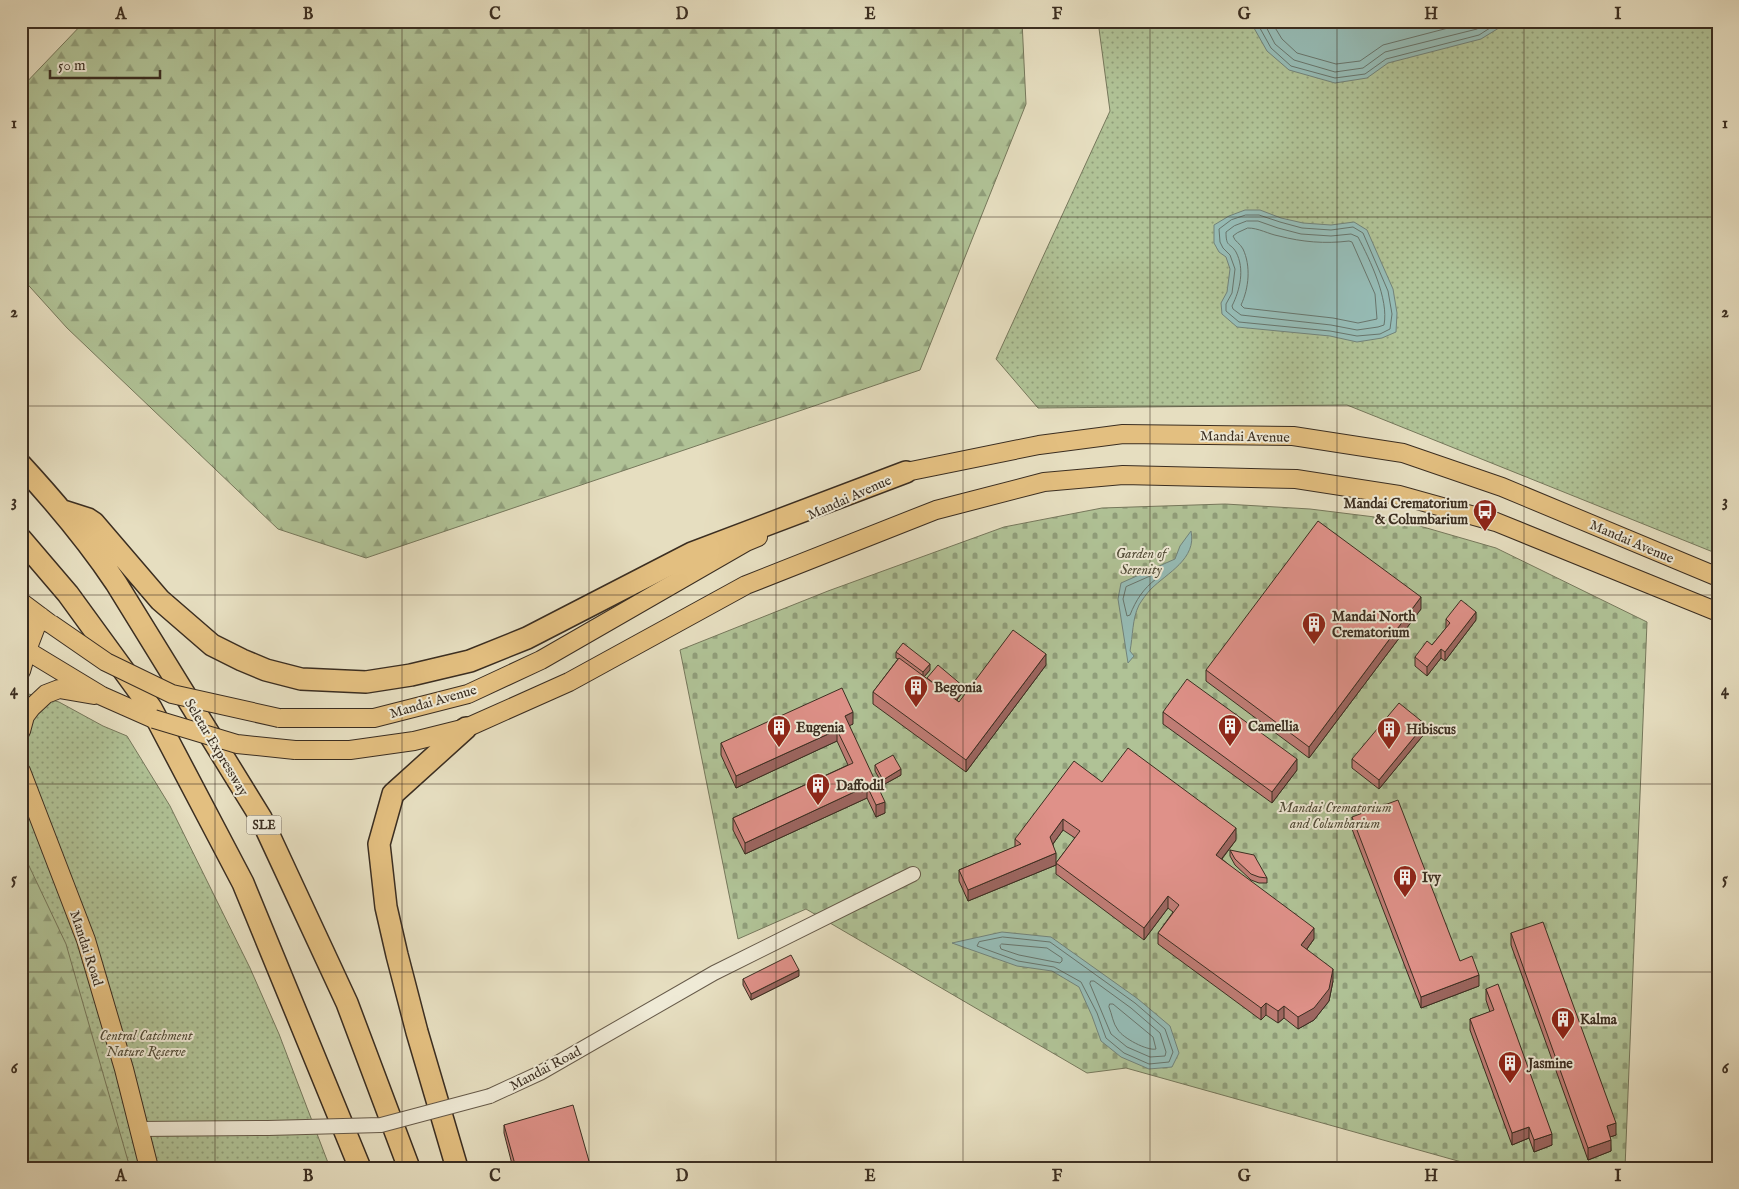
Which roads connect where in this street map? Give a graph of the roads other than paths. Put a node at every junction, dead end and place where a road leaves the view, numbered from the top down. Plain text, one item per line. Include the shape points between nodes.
1 (21, 465) edge
2 (906, 472) junction
3 (63, 511) junction
4 (21, 539) edge
5 (1718, 577) edge
6 (23, 607) edge
7 (1718, 612) edge
8 (45, 620) junction
9 (24, 649) edge
10 (21, 671) edge
11 (102, 696) junction
12 (466, 728) junction
13 (21, 731) edge
14 (21, 771) edge
15 (913, 874) dead end
16 (138, 1129) junction
17 (149, 1168) edge
18 (360, 1168) edge
19 (410, 1168) edge
20 (457, 1168) edge

1 - 3 highway, Seletar Expressway / SLE
2 - 3 highway via 692,553 527,638 470,661 366,682 301,679 266,670 212,645 160,600 94,523
2 - 5 main road, Mandai Avenue via 1039,445 1123,434 1293,436 1403,453 1502,486
2 - 8 main road, Mandai Avenue, bridge via 746,542 542,660 468,694 374,718 279,718 172,694 106,662
3 - 19 highway, Seletar Expressway / SLE via 116,583 261,818 347,1003
4 - 18 highway via 68,594 151,708 243,883
6 - 8 main road, Mandai Avenue
7 - 12 main road via 1496,522 1399,496 1296,479 1123,475 1044,482 936,510 746,585 569,682
8 - 9 main road
9 - 10 main road
9 - 11 main road
11 - 12 main road, bridge via 154,719 237,744 295,750 350,750 414,741
11 - 13 main road via 59,689 46,694 25,716
12 - 20 highway via 393,794 379,844 386,907 397,955
14 - 16 main road, Mandai Road via 86,940
15 - 16 street, Mandai Road, bridge via 714,973 540,1072 490,1096 381,1125
16 - 17 main road, Mandai Road

